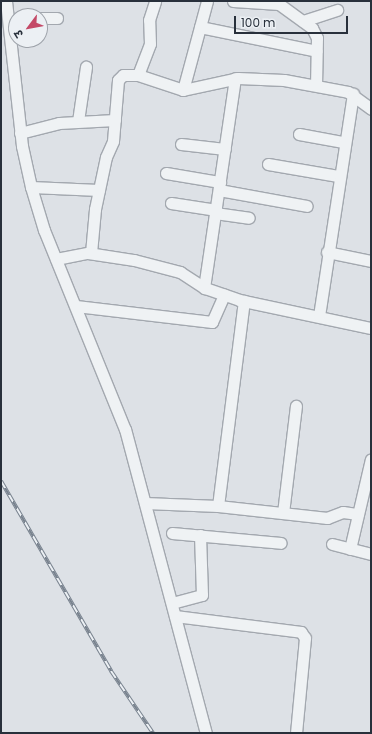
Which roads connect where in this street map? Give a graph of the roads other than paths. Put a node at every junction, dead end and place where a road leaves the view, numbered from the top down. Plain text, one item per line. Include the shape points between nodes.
1 (6, 1) edge
2 (155, 1) edge
3 (207, 1) edge
4 (233, 1) edge
5 (337, 10) dead end
6 (8, 17) edge
7 (48, 18) edge
8 (57, 18) dead end
9 (303, 21) junction
10 (200, 27) junction
11 (11, 48) edge
12 (317, 51) junction
13 (86, 67) dead end
14 (138, 75) junction
15 (235, 78) junction
16 (316, 85) junction
17 (183, 90) junction
18 (352, 94) junction
19 (371, 109) edge
20 (115, 120) junction
21 (78, 121) junction
22 (20, 133) junction
23 (299, 134) dead end
24 (343, 142) junction
25 (181, 144) dead end
26 (225, 148) junction
27 (268, 164) dead end
28 (166, 174) dead end
29 (338, 176) junction
30 (220, 186) junction
31 (31, 187) junction
32 (99, 190) junction
33 (171, 203) dead end
34 (307, 206) dead end
35 (216, 212) junction
36 (249, 218) dead end
37 (327, 252) junction
38 (91, 253) junction
39 (56, 259) junction
40 (371, 261) edge
41 (204, 288) junction
42 (224, 295) junction
43 (244, 301) junction
44 (76, 306) junction
45 (319, 316) junction
46 (371, 328) edge
47 (296, 406) dead end
48 (371, 459) edge
49 (145, 503) junction
50 (218, 506) junction
51 (283, 513) junction
52 (358, 514) junction
53 (172, 532) dead end
54 (200, 535) junction
55 (281, 543) dead end
56 (332, 544) dead end
57 (350, 549) junction
58 (371, 554) edge
59 (172, 603) junction
60 (175, 616) junction
61 (206, 733) edge
62 (296, 733) edge

1 - 6 street
2 - 14 street via 148,20 150,44
3 - 10 street
4 - 9 street via 279,4
5 - 9 street
7 - 8 street
9 - 12 street via 315,33
10 - 12 street
10 - 17 street
11 - 22 street
12 - 16 street
13 - 21 street
14 - 17 street
14 - 20 street via 119,78
15 - 16 street
15 - 17 street
15 - 26 street
16 - 18 street
18 - 19 street
18 - 24 street
20 - 21 street
20 - 32 street via 113,141
21 - 22 street
22 - 31 street
23 - 24 street
24 - 29 street
25 - 26 street
26 - 30 street
27 - 29 street
28 - 30 street
29 - 37 street
30 - 34 street
30 - 35 street
31 - 32 street
31 - 39 street
32 - 38 street
33 - 35 street
35 - 36 street
35 - 41 street
37 - 40 street
37 - 45 street
38 - 39 street
38 - 41 street via 175,270
39 - 44 street
41 - 42 street
42 - 43 street
42 - 44 street via 212,322
43 - 45 street
43 - 50 street
44 - 49 street via 125,429
45 - 46 street
47 - 51 street
48 - 52 street
49 - 50 street
49 - 59 street
50 - 51 street
51 - 52 street via 327,518 342,512
52 - 57 street
53 - 54 street
54 - 55 street
54 - 59 street via 202,596
56 - 57 street
57 - 58 street
59 - 60 street
60 - 61 street
60 - 62 street via 301,632 305,638

